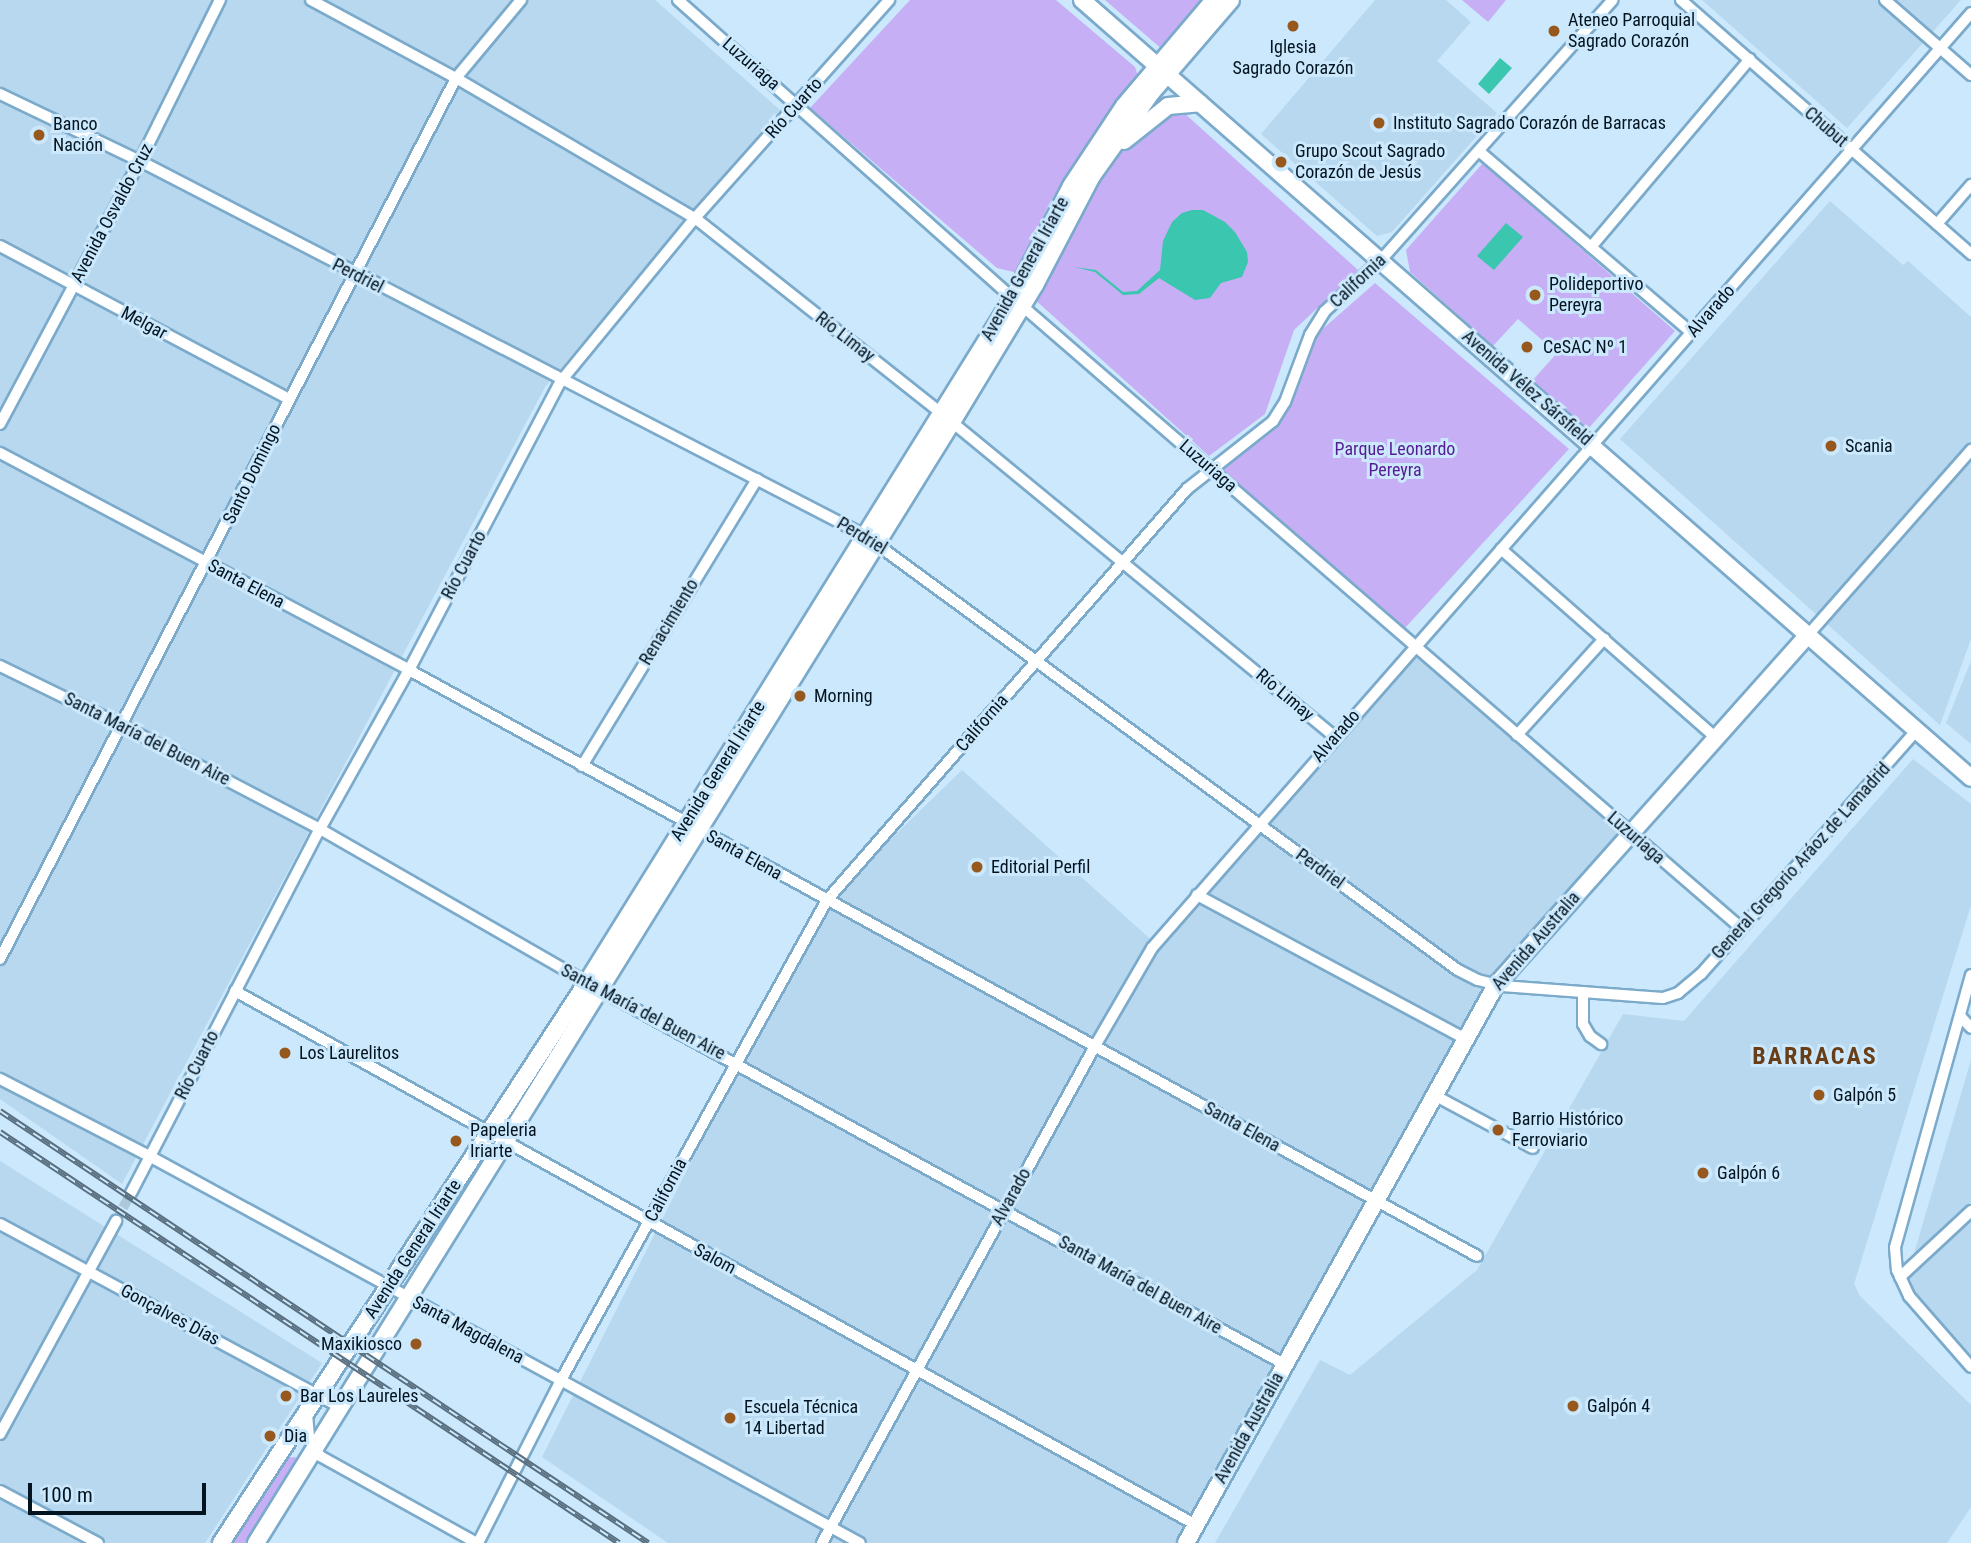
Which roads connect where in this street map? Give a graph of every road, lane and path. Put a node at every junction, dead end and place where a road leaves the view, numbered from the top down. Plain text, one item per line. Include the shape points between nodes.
1 (220, 0) edge
2 (311, 0) edge
3 (520, 0) edge
4 (678, 0) edge
5 (1082, 0) edge
6 (1214, 0) edge
7 (1231, 0) edge
8 (1613, 0) edge
9 (1681, 0) edge
10 (1885, 0) edge
11 (882, 2) edge
12 (1971, 13) edge
13 (1940, 48) junction
14 (1750, 59) junction
15 (1162, 70) junction
16 (1971, 75) edge
17 (456, 78) junction
18 (0, 94) edge
19 (1200, 103) junction
20 (797, 104) junction
21 (1852, 149) junction
22 (1480, 152) junction
23 (140, 161) junction
24 (1092, 176) junction
25 (1971, 185) edge
26 (695, 218) junction
27 (1937, 224) junction
28 (0, 246) edge
29 (1591, 247) junction
30 (1971, 254) edge
31 (1381, 260) junction
32 (354, 274) junction
33 (73, 286) junction
34 (1018, 302) junction
35 (1692, 333) junction
36 (561, 381) junction
37 (289, 399) junction
38 (946, 418) junction
39 (0, 424) edge
40 (1593, 447) junction
41 (1971, 450) edge
42 (0, 453) edge
43 (1210, 468) junction
44 (757, 479) junction
45 (870, 539) junction
46 (1501, 550) junction
47 (1123, 561) junction
48 (207, 564) junction
49 (1808, 635) junction
50 (1604, 639) junction
51 (1416, 646) junction
52 (1036, 662) junction
53 (0, 666) edge
54 (409, 670) junction
55 (123, 726) junction
56 (1917, 730) junction
57 (1517, 735) junction
58 (1335, 737) junction
59 (1716, 738) junction
60 (582, 766) junction
61 (1971, 778) edge
62 (1259, 824) junction
63 (692, 826) junction
64 (320, 829) junction
65 (1630, 834) junction
66 (1197, 895) junction
67 (827, 900) junction
68 (1741, 928) junction
69 (0, 958) edge
70 (1971, 975) edge
71 (1496, 985) junction
72 (593, 986) junction
73 (1684, 990) joint
74 (235, 991) junction
75 (1583, 992) junction
76 (1960, 1016) junction
77 (1971, 1028) edge
78 (1466, 1040) junction
79 (1601, 1044) dead end
80 (1095, 1046) junction
81 (735, 1062) junction
82 (0, 1079) edge
83 (1434, 1096) junction
84 (489, 1132) junction
85 (505, 1141) junction
86 (1533, 1148) dead end
87 (150, 1157) junction
88 (131, 1194) tunnel mouth
89 (1375, 1200) junction
90 (1004, 1210) junction
91 (1971, 1211) edge
92 (116, 1220) tunnel mouth
93 (649, 1223) junction
94 (0, 1224) edge
95 (1477, 1256) dead end
96 (89, 1271) junction
97 (1900, 1277) junction
98 (387, 1287) junction
99 (406, 1298) junction
100 (1284, 1364) junction
101 (1971, 1367) edge
102 (919, 1368) junction
103 (561, 1380) junction
104 (319, 1395) junction
105 (340, 1407) junction
106 (307, 1414) junction
107 (0, 1434) edge
108 (315, 1451) junction
109 (0, 1491) edge
110 (1196, 1525) junction
111 (831, 1526) junction
112 (98, 1543) edge
113 (221, 1543) edge
114 (256, 1543) edge
115 (478, 1543) edge
116 (822, 1543) edge
117 (860, 1543) edge
118 (1186, 1543) edge

1 - 23 street, Avenida Osvaldo Cruz
2 - 17 street, Río Limay
3 - 17 street, Santo Domingo
4 - 20 street, Luzuriaga
5 - 15 main road, Avenida Vélez Sársfield
6 - 15 main road, Avenida General Iriarte
7 - 15 main road, Avenida General Iriarte
8 - 22 street, California
9 - 14 street, Chubut
10 - 13 street
11 - 20 street, Río Cuarto
12 - 13 street, Alvarado
13 - 16 street
13 - 21 street, Alvarado
14 - 21 street, Chubut
14 - 29 street
15 - 19 main road, Avenida Vélez Sársfield
15 - 24 main road, Avenida General Iriarte
15 - 34 main road, Avenida General Iriarte via 1124,106 1071,186
17 - 26 street, Río Limay
17 - 32 street, Santo Domingo
18 - 23 street, Perdriel
19 - 24 main road via 1176,103 1158,112
19 - 31 main road, Avenida Vélez Sársfield
20 - 26 street, Río Cuarto
20 - 34 street, Luzuriaga
21 - 27 street, Chubut
21 - 35 street, Alvarado
22 - 29 street
22 - 31 street, California
23 - 32 street, Perdriel
23 - 33 street, Avenida Osvaldo Cruz
24 - 34 main road, Avenida General Iriarte
25 - 27 street
26 - 36 street, Río Cuarto
26 - 38 street, Río Limay
27 - 30 street, Chubut
28 - 33 street, Melgar
29 - 35 street
31 - 40 main road, Avenida Vélez Sársfield
31 - 43 street, California via 1320,318 1277,417
32 - 36 street, Perdriel
32 - 37 street, Santo Domingo
33 - 37 street, Melgar
33 - 39 street, Avenida Osvaldo Cruz
34 - 38 main road, Avenida General Iriarte
34 - 43 street, Luzuriaga
35 - 40 street, Alvarado
36 - 44 street, Perdriel
36 - 54 street, Río Cuarto
37 - 48 street, Santo Domingo
38 - 45 main road, Avenida General Iriarte
38 - 47 street, Río Limay
40 - 46 street, Alvarado
40 - 49 main road, Avenida Vélez Sársfield
41 - 49 street, Avenida Australia
42 - 48 street, Santa Elena
43 - 47 street, California
43 - 51 street, Luzuriaga
44 - 45 street, Perdriel
44 - 60 street, Renacimiento
45 - 52 street, Perdriel
45 - 63 main road, Avenida General Iriarte
46 - 50 street
46 - 51 street, Alvarado
47 - 52 street, California
47 - 58 street, Río Limay
48 - 54 street, Santa Elena
48 - 55 street, Santo Domingo
49 - 56 main road, Avenida Vélez Sársfield
49 - 59 main road, Avenida Australia
50 - 57 street
50 - 59 street
51 - 57 street, Luzuriaga
51 - 58 street, Alvarado
52 - 62 street, Perdriel
52 - 67 street, California
53 - 55 street, Santa María del Buen Aire
54 - 60 street, Santa Elena
54 - 64 street, Río Cuarto
55 - 64 street, Santa María del Buen Aire
55 - 69 street, Santo Domingo
56 - 61 main road, Avenida Vélez Sársfield
56 - 68 street, General Gregorio Aráoz de Lamadrid
57 - 65 street, Luzuriaga
58 - 62 street, Alvarado
59 - 65 main road, Avenida Australia
60 - 63 street, Santa Elena
62 - 66 street, Alvarado
62 - 71 street, Perdriel via 1458,971
63 - 67 street, Santa Elena
63 - 72 main road, Avenida General Iriarte
64 - 72 street, Santa María del Buen Aire
64 - 74 street, Río Cuarto
65 - 68 street, Luzuriaga
65 - 71 main road, Avenida Australia
66 - 78 street
66 - 80 street, Alvarado via 1139,967
67 - 80 street, Santa Elena
67 - 81 street, California
68 - 73 street, General Gregorio Aráoz de Lamadrid
70 - 76 street
71 - 75 street, Perdriel
71 - 78 main road, Avenida Australia
72 - 81 street, Santa María del Buen Aire
72 - 84 main road, Avenida General Iriarte
72 - 85 main road, Avenida General Iriarte
73 - 75 street, Perdriel via 1663,998
74 - 84 street, Salom
74 - 87 street, Río Cuarto
75 - 79 street via 1583,1024
76 - 77 street
76 - 97 street via 1896,1239
78 - 83 main road, Avenida Australia
80 - 89 street, Santa Elena
80 - 90 street, Alvarado
81 - 90 street, Santa María del Buen Aire
81 - 93 street, California
82 - 87 street, Santa Magdalena
83 - 86 street
83 - 89 main road, Avenida Australia
84 - 85 street, Salom
84 - 98 main road, Avenida General Iriarte
85 - 93 street, Salom
85 - 99 main road, Avenida General Iriarte
87 - 88 street, Río Cuarto
87 - 98 street, Santa Magdalena
89 - 95 street, Santa Elena
89 - 100 main road, Avenida Australia
90 - 100 street, Santa María del Buen Aire
90 - 102 street, Alvarado
91 - 97 street
92 - 96 street
93 - 102 street, Salom
93 - 103 street, California
94 - 96 street, Gonçalves Días
96 - 104 street, Gonçalves Días
96 - 107 street
97 - 101 street via 1920,1309
98 - 99 street, Santa Magdalena
98 - 104 main road, Avenida General Iriarte
99 - 103 street, Santa Magdalena
99 - 105 main road, Avenida General Iriarte
100 - 110 main road, Avenida Australia
102 - 110 street, Salom
102 - 111 street, Alvarado
103 - 111 street, Santa Magdalena
103 - 115 street, California
104 - 105 street, Gonçalves Días
104 - 106 main road, Avenida General Iriarte
105 - 108 main road, Avenida General Iriarte
106 - 108 street
106 - 113 main road, Avenida General Iriarte
108 - 114 main road, Avenida General Iriarte
108 - 115 street via 327,1462
109 - 112 street
110 - 118 main road, Avenida Australia
111 - 116 street, Alvarado
111 - 117 street, Santa Magdalena

